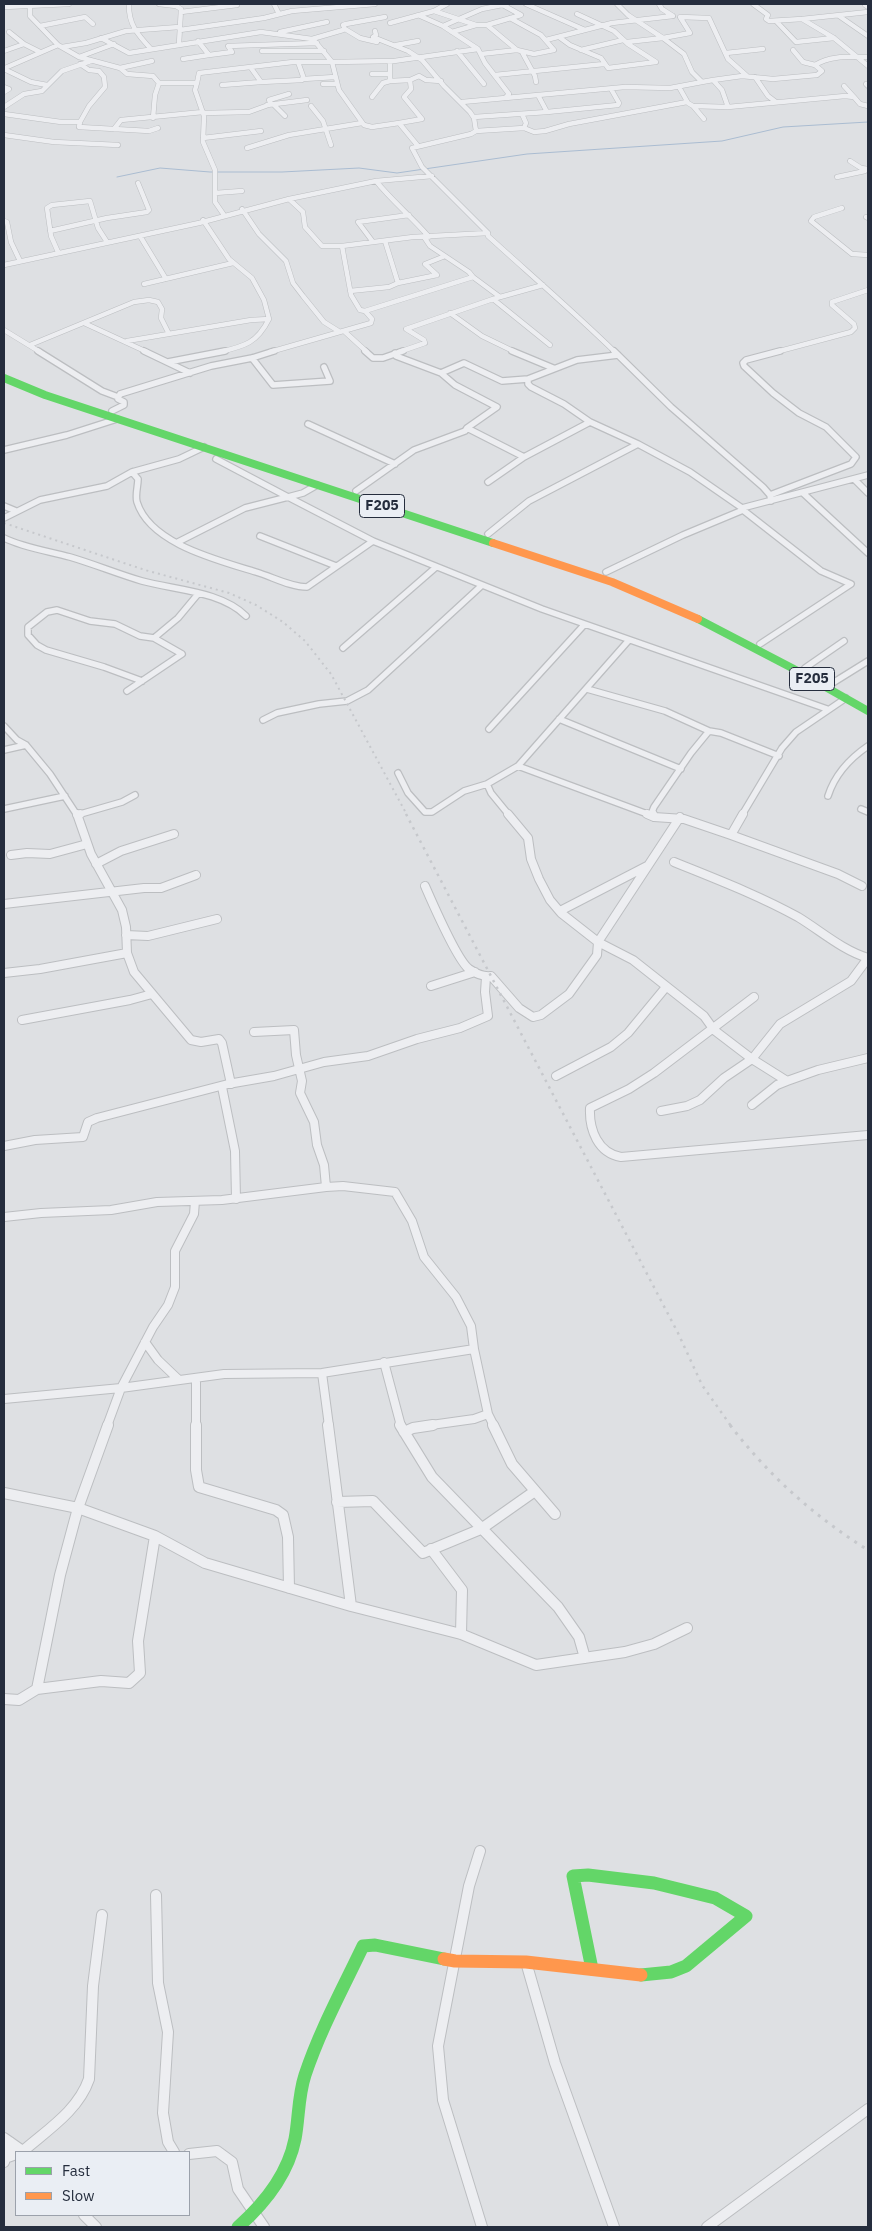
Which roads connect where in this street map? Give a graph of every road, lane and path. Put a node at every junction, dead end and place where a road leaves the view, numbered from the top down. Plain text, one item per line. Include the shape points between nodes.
1 (69, 4) edge
2 (129, 4) edge
3 (159, 4) edge
4 (237, 4) edge
5 (274, 4) edge
6 (375, 4) edge
7 (447, 4) edge
8 (502, 4) edge
9 (509, 4) edge
10 (526, 4) edge
11 (617, 4) edge
12 (659, 4) edge
13 (754, 4) edge
14 (179, 5) edge
15 (339, 5) edge
16 (30, 6) junction
17 (4, 7) edge
18 (239, 10) dead end
19 (434, 11) junction
20 (181, 12) junction
21 (868, 12) edge
22 (796, 13) dead end
23 (279, 14) junction
24 (577, 14) dead end
25 (418, 15) junction
26 (242, 16) dead end
27 (673, 16) junction
28 (839, 16) junction
29 (385, 17) dead end
30 (680, 17) junction
31 (510, 18) junction
32 (635, 18) junction
33 (463, 19) junction
34 (802, 19) junction
35 (244, 21) junction
36 (776, 21) junction
37 (327, 22) dead end
38 (390, 23) dead end
39 (93, 24) dead end
40 (476, 24) junction
41 (487, 25) junction
42 (40, 26) junction
43 (443, 26) junction
44 (604, 26) junction
45 (180, 28) junction
46 (345, 29) junction
47 (132, 30) junction
48 (585, 30) junction
49 (375, 31) dead end
50 (9, 32) dead end
51 (452, 32) junction
52 (278, 33) junction
53 (868, 36) edge
54 (559, 37) junction
55 (101, 38) junction
56 (663, 38) junction
57 (834, 38) junction
58 (313, 39) junction
59 (546, 40) junction
60 (198, 41) junction
61 (418, 41) dead end
62 (625, 41) junction
63 (317, 43) junction
64 (22, 44) junction
65 (114, 44) junction
66 (180, 44) junction
67 (261, 44) junction
68 (389, 44) junction
69 (396, 45) junction
70 (60, 46) junction
71 (151, 49) junction
72 (478, 49) junction
73 (762, 49) dead end
74 (580, 50) junction
75 (793, 50) dead end
76 (4, 51) edge
77 (262, 51) junction
78 (324, 51) junction
79 (457, 51) junction
80 (520, 51) junction
81 (40, 52) junction
82 (726, 53) junction
83 (481, 54) junction
84 (209, 55) junction
85 (79, 57) junction
86 (419, 57) junction
87 (868, 57) edge
88 (858, 58) junction
89 (183, 59) dead end
90 (91, 61) junction
91 (152, 61) dead end
92 (298, 62) junction
93 (332, 62) junction
94 (390, 62) junction
95 (80, 64) junction
96 (604, 64) junction
97 (815, 65) junction
98 (261, 66) junction
99 (868, 66) edge
100 (120, 68) junction
101 (251, 68) junction
102 (4, 69) edge
103 (532, 71) junction
104 (372, 74) dead end
105 (390, 74) junction
106 (495, 75) junction
107 (747, 76) junction
108 (754, 77) junction
109 (335, 78) junction
110 (303, 79) junction
111 (410, 80) junction
112 (713, 80) junction
113 (390, 81) junction
114 (261, 82) junction
115 (442, 82) junction
116 (536, 82) dead end
117 (702, 82) junction
118 (159, 83) junction
119 (197, 83) junction
120 (323, 84) dead end
121 (335, 84) junction
122 (484, 84) dead end
123 (47, 85) junction
124 (222, 85) dead end
125 (679, 86) junction
126 (844, 86) dead end
127 (4, 88) edge
128 (611, 89) junction
129 (4, 92) edge
130 (289, 94) dead end
131 (538, 95) junction
132 (372, 97) dead end
133 (854, 97) junction
134 (505, 98) junction
135 (307, 100) dead end
136 (462, 102) junction
137 (687, 102) junction
138 (776, 102) junction
139 (268, 105) junction
140 (274, 105) junction
141 (4, 106) edge
142 (311, 106) dead end
143 (693, 106) junction
144 (868, 106) edge
145 (728, 107) junction
146 (547, 112) junction
147 (203, 113) junction
148 (4, 114) edge
149 (522, 114) junction
150 (286, 116) dead end
151 (153, 118) junction
152 (474, 118) junction
153 (704, 119) dead end
154 (80, 122) junction
155 (362, 123) junction
156 (399, 123) junction
157 (158, 128) dead end
158 (326, 128) junction
159 (524, 128) junction
160 (114, 129) junction
161 (261, 131) dead end
162 (476, 131) junction
163 (4, 135) edge
164 (203, 138) junction
165 (118, 145) dead end
166 (331, 145) dead end
167 (418, 146) junction
168 (247, 148) dead end
169 (850, 161) dead end
170 (866, 169) edge
171 (432, 176) junction
172 (837, 177) dead end
173 (376, 181) junction
174 (138, 183) dead end
175 (242, 190) dead end
176 (215, 193) junction
177 (289, 198) junction
178 (842, 208) dead end
179 (242, 209) junction
180 (408, 214) junction
181 (224, 215) junction
182 (95, 220) junction
183 (203, 220) junction
184 (4, 221) edge
185 (50, 231) junction
186 (488, 233) junction
187 (140, 236) junction
188 (427, 237) junction
189 (385, 240) junction
190 (106, 242) junction
191 (374, 242) junction
192 (342, 246) junction
193 (58, 252) junction
194 (868, 254) edge
195 (445, 256) junction
196 (20, 262) junction
197 (233, 263) junction
198 (4, 265) edge
199 (472, 277) junction
200 (166, 279) junction
201 (398, 283) junction
202 (144, 284) dead end
203 (543, 285) junction
204 (868, 290) edge
205 (350, 291) junction
206 (500, 297) junction
207 (493, 299) junction
208 (365, 311) junction
209 (450, 313) junction
210 (269, 319) junction
211 (84, 323) junction
212 (4, 330) edge
213 (342, 332) junction
214 (169, 334) junction
215 (127, 341) junction
216 (30, 345) junction
217 (550, 345) dead end
218 (395, 353) junction
219 (618, 355) junction
220 (252, 358) junction
221 (168, 362) junction
222 (324, 367) dead end
223 (553, 368) junction
224 (4, 372) edge
225 (190, 373) junction
226 (441, 373) junction
227 (4, 378) edge
228 (528, 379) junction
229 (118, 397) junction
230 (114, 415) junction
231 (590, 422) junction
232 (308, 424) dead end
233 (467, 428) junction
234 (638, 444) junction
235 (204, 447) junction
236 (4, 450) edge
237 (524, 457) junction
238 (216, 459) dead end
239 (395, 464) junction
240 (132, 472) junction
241 (868, 475) edge
242 (854, 479) junction
243 (488, 482) dead end
244 (317, 485) junction
245 (356, 491) junction
246 (803, 493) junction
247 (868, 493) edge
248 (288, 498) junction
249 (771, 498) junction
250 (372, 500) junction
251 (4, 506) edge
252 (742, 509) junction
253 (16, 511) junction
254 (4, 518) edge
255 (488, 534) junction
256 (260, 536) dead end
257 (4, 539) edge
258 (373, 541) junction
259 (178, 542) junction
260 (868, 553) edge
261 (336, 566) junction
262 (435, 568) junction
263 (606, 572) junction
264 (480, 587) junction
265 (198, 594) junction
266 (246, 616) dead end
267 (584, 625) junction
268 (154, 638) junction
269 (629, 640) junction
270 (844, 641) dead end
271 (760, 644) junction
272 (344, 648) dead end
273 (868, 661) edge
274 (805, 668) junction
275 (142, 681) junction
276 (831, 684) junction
277 (587, 689) junction
278 (127, 691) dead end
279 (846, 698) junction
280 (868, 704) edge
281 (827, 709) junction
282 (868, 711) edge
283 (263, 720) dead end
284 (559, 720) junction
285 (4, 726) edge
286 (489, 729) dead end
287 (709, 731) junction
288 (26, 746) junction
289 (868, 746) edge
290 (4, 750) edge
291 (779, 756) junction
292 (518, 766) junction
293 (681, 769) junction
294 (398, 773) dead end
295 (488, 784) junction
296 (136, 795) dead end
297 (65, 796) junction
298 (828, 796) dead end
299 (4, 809) edge
300 (861, 809) dead end
301 (868, 812) edge
302 (77, 815) junction
303 (654, 817) junction
304 (680, 817) junction
305 (174, 834) dead end
306 (731, 835) junction
307 (87, 844) junction
308 (11, 855) dead end
309 (674, 862) dead end
310 (96, 864) junction
311 (651, 864) junction
312 (196, 875) dead end
313 (425, 886) dead end
314 (862, 886) dead end
315 (114, 893) junction
316 (4, 904) edge
317 (560, 911) junction
318 (217, 919) dead end
319 (126, 935) junction
320 (598, 942) junction
321 (127, 953) junction
322 (475, 972) junction
323 (4, 973) edge
324 (486, 976) junction
325 (431, 986) dead end
326 (666, 987) junction
327 (152, 994) junction
328 (754, 998) dead end
329 (22, 1020) dead end
330 (714, 1030) junction
331 (254, 1032) dead end
332 (868, 1058) edge
333 (752, 1059) junction
334 (299, 1070) junction
335 (556, 1076) dead end
336 (786, 1082) junction
337 (231, 1084) junction
338 (222, 1087) junction
339 (752, 1105) dead end
340 (661, 1111) dead end
341 (868, 1135) edge
342 (4, 1146) edge
343 (326, 1187) junction
344 (236, 1199) junction
345 (195, 1201) junction
346 (4, 1217) edge
347 (145, 1342) junction
348 (474, 1349) junction
349 (384, 1362) junction
350 (322, 1372) junction
351 (196, 1378) junction
352 (179, 1380) junction
353 (121, 1388) junction
354 (4, 1399) edge
355 (488, 1414) junction
356 (404, 1432) junction
357 (535, 1491) junction
358 (4, 1494) edge
359 (337, 1502) junction
360 (78, 1508) junction
361 (555, 1514) dead end
362 (481, 1529) junction
363 (155, 1536) junction
364 (431, 1549) junction
365 (289, 1588) junction
366 (351, 1606) junction
367 (687, 1628) dead end
368 (462, 1634) junction
369 (585, 1658) junction
370 (37, 1689) junction
371 (4, 1699) edge
372 (480, 1851) dead end
373 (156, 1895) dead end
374 (102, 1915) dead end
375 (455, 1961) junction
376 (526, 1962) junction
377 (592, 1970) junction
378 (868, 2109) edge
379 (7, 2140) edge
380 (22, 2151) edge
381 (24, 2151) edge
382 (173, 2151) edge
383 (190, 2154) edge
384 (4, 2160) edge
385 (254, 2214) junction
386 (85, 2216) edge
387 (96, 2227) edge
388 (238, 2227) edge
389 (264, 2227) edge
390 (482, 2227) edge
391 (614, 2227) edge
392 (707, 2227) edge

1 - 16 street
2 - 47 street
3 - 14 street
4 - 18 street
4 - 20 street
5 - 23 street
6 - 15 street
7 - 19 street
8 - 9 street
8 - 31 street via 521,15
8 - 33 street via 472,12
10 - 48 street
11 - 32 street
12 - 27 street
13 - 36 street via 768,15 767,20
14 - 20 street
15 - 23 street
16 - 17 street
16 - 42 street via 30,16
19 - 25 street
19 - 33 street
20 - 45 street
21 - 28 street
22 - 34 street
23 - 35 street
24 - 44 street
25 - 38 street
25 - 43 street
26 - 35 street
27 - 30 street
27 - 32 street
28 - 34 street
28 - 53 street
29 - 46 street via 346,24 343,26
30 - 56 street via 690,33
30 - 82 street via 710,18
31 - 41 street
31 - 59 street
32 - 44 street
32 - 56 street
33 - 40 street
33 - 43 street
34 - 36 street
34 - 57 street
35 - 45 street
36 - 57 street via 796,42
37 - 52 street
39 - 42 street via 85,17
40 - 41 street
40 - 51 street
41 - 80 street
42 - 70 street
43 - 51 street
44 - 48 street
44 - 62 street
45 - 47 street
45 - 66 street
46 - 58 street
46 - 68 street via 360,38
47 - 55 street
47 - 71 street
48 - 54 street
49 - 68 street via 373,37
50 - 64 street
51 - 72 street
52 - 58 street
52 - 60 street via 252,32
54 - 59 street
54 - 74 street
55 - 65 street
55 - 70 street via 86,44
56 - 62 street
56 - 117 street via 684,54 692,72
57 - 88 street
58 - 63 street
59 - 80 street via 554,50 534,54
60 - 66 street
60 - 84 street
61 - 69 street
62 - 74 street
62 - 96 street via 656,62 608,68
63 - 67 street
63 - 78 street
64 - 76 street
64 - 81 street
65 - 71 street via 127,53
65 - 85 street
66 - 71 street
67 - 77 street
67 - 84 street via 228,46 232,52
68 - 69 street
69 - 86 street
70 - 81 street
70 - 85 street
72 - 79 street
72 - 83 street
73 - 82 street
74 - 96 street via 601,58
75 - 97 street via 803,62
77 - 78 street
77 - 98 street
78 - 93 street
79 - 86 street
79 - 122 street
80 - 83 street
80 - 103 street
81 - 102 street
82 - 107 street via 730,62
83 - 106 street
84 - 89 street
85 - 90 street
86 - 94 street
86 - 115 street
87 - 88 street
88 - 97 street via 836,57
88 - 99 street
90 - 95 street
90 - 100 street
91 - 100 street
92 - 93 street
92 - 98 street
92 - 110 street
93 - 94 street
93 - 109 street
94 - 105 street
95 - 123 street via 62,71
95 - 154 street via 89,70 99,71 104,77 105,87
96 - 103 street
97 - 108 street via 822,71 817,75 773,79
98 - 101 street
100 - 118 street via 130,75 153,76
101 - 114 street
101 - 119 street via 199,73
102 - 123 street via 28,81
103 - 106 street
103 - 116 street
104 - 105 street
105 - 113 street
106 - 134 street via 510,94
107 - 108 street
107 - 112 street
108 - 138 street
109 - 110 street
109 - 121 street
110 - 114 street
111 - 113 street
111 - 115 street via 419,76
111 - 156 street via 411,89 404,97 422,119
112 - 117 street
112 - 145 street via 722,90
113 - 132 street via 383,83
114 - 124 street
115 - 136 street
117 - 125 street
118 - 119 street
118 - 151 street
119 - 147 street via 194,90
120 - 121 street
121 - 155 street via 361,117
123 - 141 street via 42,91 24,94
125 - 128 street
125 - 137 street
126 - 133 street
127 - 129 street via 9,89
128 - 131 street
128 - 146 street via 618,105
130 - 139 street via 269,100 271,104
131 - 134 street
131 - 146 street
133 - 138 street
133 - 144 street via 860,104
134 - 136 street
135 - 140 street
136 - 152 street
137 - 143 street
137 - 159 street via 546,131 534,132
138 - 145 street
139 - 140 street
139 - 147 street via 249,112
140 - 150 street
142 - 158 street via 312,113
143 - 145 street
143 - 153 street
146 - 149 street
147 - 151 street
147 - 164 street
148 - 154 street
149 - 152 street
149 - 159 street via 526,123
151 - 160 street via 121,120
152 - 162 street
154 - 160 street via 79,127
155 - 156 street via 372,127
155 - 158 street
156 - 167 street
157 - 160 street via 149,132
158 - 166 street
158 - 168 street via 290,134
159 - 162 street
161 - 164 street
162 - 167 street
163 - 165 street via 54,142
164 - 176 street via 216,170
167 - 171 street via 412,148 414,155
169 - 170 street
170 - 172 street
171 - 173 street
171 - 186 street via 444,192
173 - 177 street
173 - 180 street
174 - 182 street via 147,212
175 - 176 street
176 - 181 street via 216,206
177 - 179 street
177 - 192 street via 303,212 307,231 322,246
178 - 194 street via 814,217 811,221 852,254
179 - 181 street
179 - 213 street via 259,234 286,261 293,283 324,322
180 - 188 street
180 - 191 street via 358,222
181 - 183 street
182 - 185 street
182 - 185 street via 90,201 52,205 48,208
182 - 190 street
183 - 187 street
183 - 197 street
184 - 196 street
185 - 193 street
186 - 188 street
186 - 203 street
187 - 190 street
187 - 200 street
188 - 189 street
188 - 195 street via 430,246
189 - 191 street
189 - 201 street
190 - 193 street
191 - 192 street
192 - 205 street
193 - 196 street
195 - 199 street
195 - 201 street via 425,264 437,275
196 - 198 street
197 - 200 street
197 - 210 street via 252,278 264,300
199 - 206 street
199 - 208 street
200 - 202 street
201 - 205 street
203 - 206 street
203 - 219 street
204 - 249 street via 832,302 854,324 851,332 744,363 773,393 799,413 826,427 856,458 851,464
205 - 208 street via 354,303
206 - 207 street
207 - 209 street
207 - 217 street
208 - 213 street via 372,319 371,323
209 - 218 street via 406,329 425,343
209 - 223 street via 500,346
210 - 214 street
210 - 221 street via 259,337 241,348
211 - 214 street via 134,302 154,300 162,309 161,318
211 - 215 street
211 - 216 street
212 - 216 street
213 - 218 street via 373,358
213 - 220 street
214 - 215 street
215 - 221 street
216 - 229 street via 102,391
218 - 226 street
219 - 223 street via 577,360
219 - 249 street
220 - 222 street via 273,385 330,381
220 - 225 street
221 - 225 street
223 - 228 street
224 - 230 main road, F205
225 - 229 street
226 - 228 street via 464,363 502,381
226 - 233 street via 455,385 497,407
227 - 230 main road, F205 via 45,395
228 - 231 street via 531,387
229 - 230 street via 124,405
230 - 235 main road, F205
230 - 236 street via 67,435
230 - 245 main road, F205
231 - 234 street
231 - 237 street
232 - 239 street
233 - 237 street
233 - 239 street via 414,450
234 - 252 street via 690,472
234 - 255 street via 529,501
235 - 240 street via 179,459
235 - 244 main road, F205
237 - 243 street
238 - 248 street
239 - 245 street
240 - 253 street via 107,486 40,500
240 - 259 street via 138,479 136,499 149,523
241 - 242 street
242 - 246 street
242 - 247 street
244 - 248 street
244 - 250 main road, F205
245 - 250 main road, F205
246 - 249 street
246 - 260 street
248 - 258 street
248 - 259 street via 266,500
249 - 252 street
250 - 255 main road, F205
250 - 279 main road, F205 via 612,582 700,620
251 - 253 street
252 - 263 street
252 - 271 street via 821,571 851,584
253 - 254 street
255 - 263 main road, F205
256 - 261 street
257 - 265 street via 137,580
258 - 261 street
258 - 262 street
259 - 261 street via 220,561 298,587 307,586
262 - 264 street
262 - 272 street
263 - 271 main road, F205
264 - 267 street
264 - 283 street via 368,690 347,701 276,713
265 - 266 street via 233,606
265 - 268 street via 178,618
267 - 269 street
267 - 286 street
268 - 275 street via 182,654
268 - 275 street via 140,636 115,624 90,621 57,610 47,612 28,627 28,635 46,650
269 - 277 street
269 - 281 street
270 - 274 street
271 - 274 main road, F205
273 - 276 street
274 - 276 main road, F205
275 - 278 street
276 - 280 main road, F205
277 - 284 street
277 - 287 street via 660,710
279 - 281 street
279 - 282 main road, F205
281 - 291 street via 796,732
284 - 292 street
284 - 293 street
285 - 288 street
287 - 291 street
287 - 293 street
288 - 290 street
288 - 297 street
289 - 298 street via 846,764
291 - 306 street via 774,759
292 - 295 street
292 - 303 street
293 - 303 street via 654,807
294 - 295 street via 408,793 425,812 432,812 464,791
295 - 317 street via 491,793 528,838 539,879
296 - 302 street
297 - 299 street
297 - 302 street
300 - 301 street
302 - 307 street
303 - 304 street
304 - 306 street
304 - 311 street
305 - 310 street via 121,851
306 - 314 street
307 - 308 street via 50,854
307 - 310 street
309 - 333 street via 755,894 855,954 868,958 851,981 780,1024
310 - 315 street
311 - 317 street
311 - 320 street
312 - 315 street via 161,888
313 - 322 street via 441,922 468,968
315 - 316 street
315 - 319 street via 122,910
317 - 320 street
318 - 319 street via 148,936
319 - 321 street
320 - 324 street via 597,955 569,994 541,1015 533,1017 519,1008 495,979
320 - 326 street via 633,960
321 - 323 street
321 - 327 street via 134,972
322 - 324 street
322 - 325 street
324 - 334 street via 483,988 488,1016 481,1020 368,1056 324,1062
326 - 330 street via 704,1016
326 - 335 street via 628,1033 611,1047
327 - 329 street
327 - 337 street via 191,1040 219,1039
328 - 330 street
330 - 333 street
330 - 341 street via 639,1083 590,1108 589,1117 601,1148 608,1154 621,1157
331 - 334 street via 293,1029
332 - 336 street via 818,1070
333 - 336 street
333 - 340 street via 700,1100
334 - 337 street
334 - 343 street via 301,1096 314,1122
336 - 339 street via 777,1085
337 - 338 street
338 - 342 street via 96,1118 88,1122 82,1137
338 - 344 street via 235,1148
343 - 344 street
343 - 348 street via 395,1192 412,1220 424,1257 456,1297 471,1326
344 - 345 street
345 - 346 street
345 - 347 street via 194,1214 175,1251 175,1287
347 - 352 street
347 - 353 street
348 - 349 street
348 - 355 street
349 - 350 street
349 - 356 street
350 - 351 street via 224,1374
350 - 359 street
351 - 352 street
351 - 365 street via 196,1470 199,1487 276,1510 283,1515 288,1537
352 - 353 street
353 - 354 street
353 - 360 street
355 - 356 street
355 - 357 street via 512,1464
356 - 362 street via 432,1477
357 - 361 street
357 - 362 street
358 - 360 street
359 - 364 street via 373,1501 423,1553
359 - 366 street
360 - 363 street
360 - 370 street via 60,1575
362 - 364 street
362 - 369 street via 558,1607 579,1637
363 - 365 street via 204,1563
363 - 370 street via 138,1641 140,1673 129,1683 101,1681
364 - 368 street via 462,1590
365 - 366 street
366 - 368 street
367 - 369 street via 654,1644
368 - 369 street via 536,1665
370 - 371 street via 19,1700
372 - 375 street via 469,1886
373 - 382 street via 160,1996 168,2031 165,2140
374 - 381 street via 93,1986 88,2079 84,2093 74,2107
375 - 376 main road
375 - 385 main road via 375,1945 363,1946 313,2053 301,2087 295,2140 288,2163
375 - 390 street via 438,2046 443,2100
376 - 377 main road
376 - 391 street via 555,2062
377 - 377 main road via 573,1876 654,1883 715,1898 746,1916 686,1966 671,1972 640,1975
378 - 392 street
379 - 380 street
379 - 384 street
383 - 385 street via 217,2151 232,2162 238,2190
385 - 388 main road
385 - 389 street
386 - 387 street

